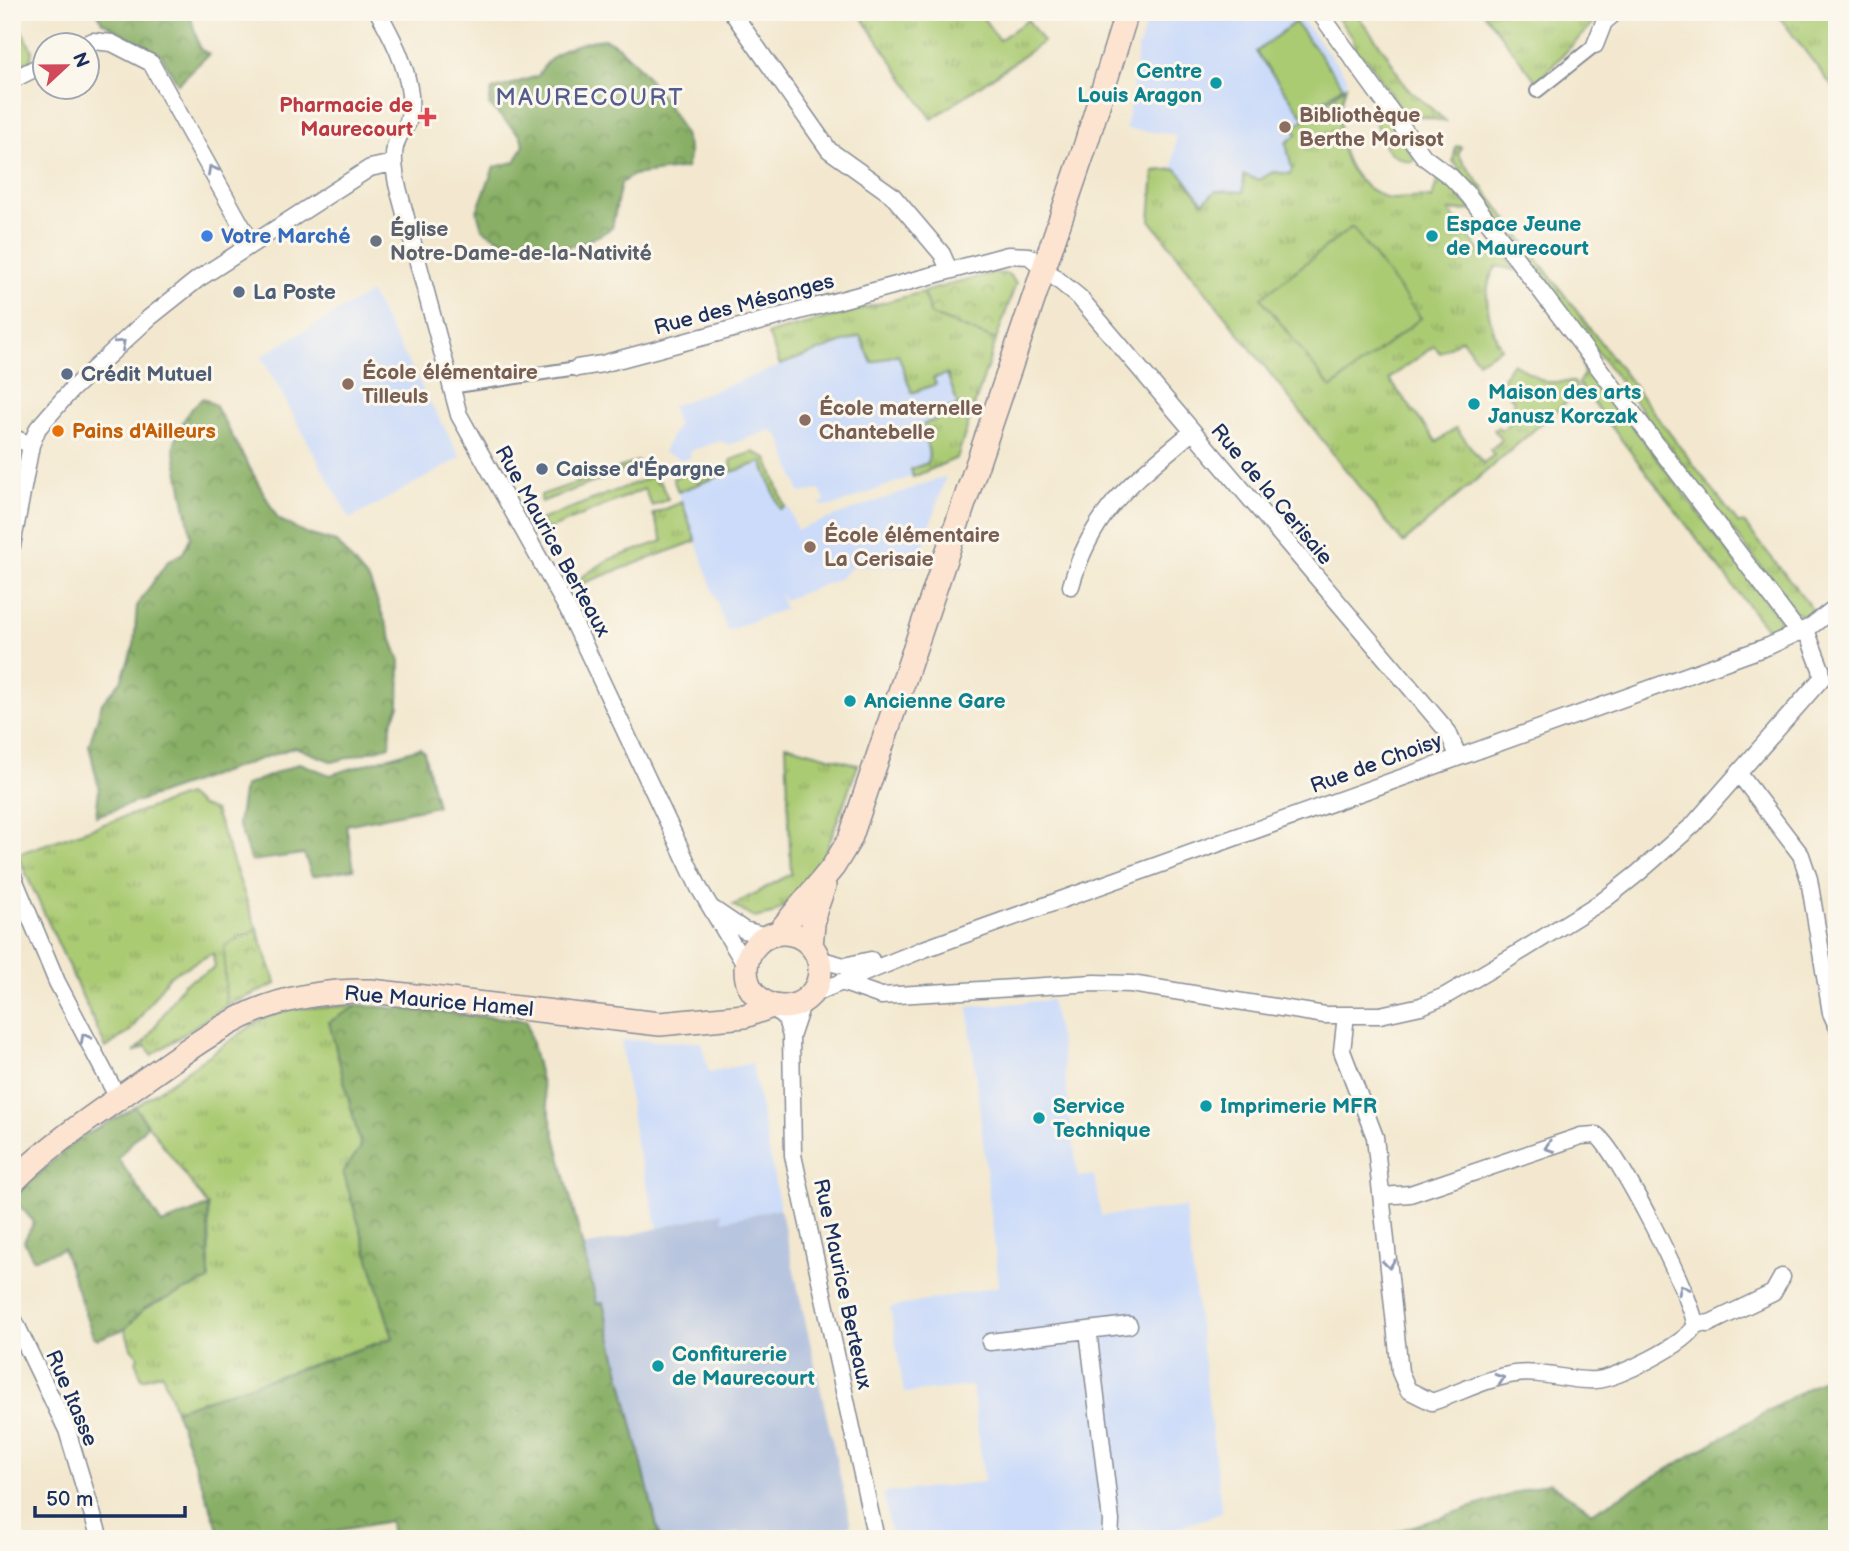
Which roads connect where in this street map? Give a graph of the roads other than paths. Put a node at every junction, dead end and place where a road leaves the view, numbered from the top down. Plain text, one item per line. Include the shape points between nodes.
1 (378, 12) edge
2 (390, 12) edge
3 (732, 12) edge
4 (1127, 12) edge
5 (1319, 12) edge
6 (1616, 12) edge
7 (102, 42) edge
8 (1595, 45) joint
9 (401, 60) junction
10 (32, 70) edge
11 (12, 80) edge
12 (1537, 91) dead end
13 (393, 163) junction
14 (244, 229) junction
15 (268, 233) junction
16 (239, 252) junction
17 (1045, 266) junction
18 (949, 271) junction
19 (577, 368) joint
20 (450, 387) junction
21 (1192, 432) junction
22 (12, 437) edge
23 (31, 445) junction
24 (12, 546) edge
25 (1071, 586) dead end
26 (1837, 606) edge
27 (1802, 631) junction
28 (1458, 756) junction
29 (1740, 775) junction
30 (833, 867) junction
31 (12, 874) edge
32 (708, 906) junction
33 (772, 934) junction
34 (815, 952) junction
35 (865, 967) junction
36 (746, 974) junction
37 (841, 982) junction
38 (886, 995) junction
39 (807, 998) junction
40 (772, 1006) junction
41 (1346, 1015) junction
42 (704, 1021) junction
43 (1837, 1026) edge
44 (791, 1036) junction
45 (118, 1098) junction
46 (12, 1183) edge
47 (1382, 1196) junction
48 (1782, 1277) dead end
49 (12, 1316) edge
50 (1695, 1322) junction
51 (1129, 1325) dead end
52 (1088, 1330) junction
53 (990, 1342) dead end
54 (100, 1539) edge
55 (876, 1539) edge
56 (1110, 1539) edge

1 - 9 street
2 - 9 street
3 - 18 street via 829,150 892,195 942,254
4 - 17 main road
5 - 27 street via 1424,157 1469,196
6 - 8 street via 1604,22
14 -> 7 street via 151,64
8 - 12 street
9 - 13 street via 408,114
10 - 11 street
13 - 15 street via 370,168
13 - 20 street, Rue Maurice Berteaux
14 - 15 street via 256,236
14 - 16 street via 247,240
15 - 16 street
23 -> 16 street via 55,407 91,370 187,287
17 - 18 street, Rue des Mésanges via 1029,256 1008,255
17 - 21 street, Rue de la Cerisaie via 1079,297
17 - 30 main road via 853,832
18 - 19 street, Rue des Mésanges
19 - 20 street, Rue des Mésanges
20 - 32 street, Rue Maurice Berteaux via 464,425 603,678
21 - 25 street via 1117,496 1084,546
21 - 28 street, Rue de la Cerisaie via 1447,732
22 - 23 street
23 - 24 street
26 - 27 street, Rue de Choisy
27 - 28 street, Rue de Choisy
27 - 29 street via 1822,678
28 - 35 street, Rue de Choisy
29 - 41 street via 1637,874 1510,958 1421,1006 1380,1015
29 - 43 street via 1801,855
30 - 33 main road
30 - 34 main road via 814,914
45 -> 31 street via 57,982
32 - 33 street via 744,930
32 - 36 street, Rue Maurice Berteaux
33 - 34 main road via 797,936
33 - 36 main road via 753,947
34 - 35 street, Rue de Choisy via 840,965
34 - 39 main road via 820,975
35 - 37 street, Rue de Choisy
35 - 38 street
36 - 40 main road via 760,1000
36 - 42 main road, Rue Maurice Hamel via 733,1004
37 - 38 street
37 - 39 street, Rue de Choisy
38 - 41 street via 1131,984 1248,1005
39 - 40 main road via 794,1005
39 - 44 street, Rue Maurice Berteaux
40 - 42 main road, Rue Maurice Hamel via 754,1014
40 - 44 street via 786,1019
41 - 47 street via 1342,1051 1375,1137
42 - 45 main road, Rue Maurice Hamel via 660,1024 370,991 316,993 281,1000 234,1019
44 - 55 street, Rue Maurice Berteaux via 793,1155
45 - 46 main road, Rue Maurice Hamel via 76,1125
50 -> 47 street via 1617,1160 1607,1142 1596,1135 1581,1136 1410,1194
47 -> 50 street via 1400,1372 1404,1386 1427,1402 1519,1373 1606,1378 1682,1341
48 - 50 street via 1773,1293 1708,1324
49 - 54 street, Rue Itasse via 67,1430
51 - 52 street
52 - 53 street
52 - 56 street

